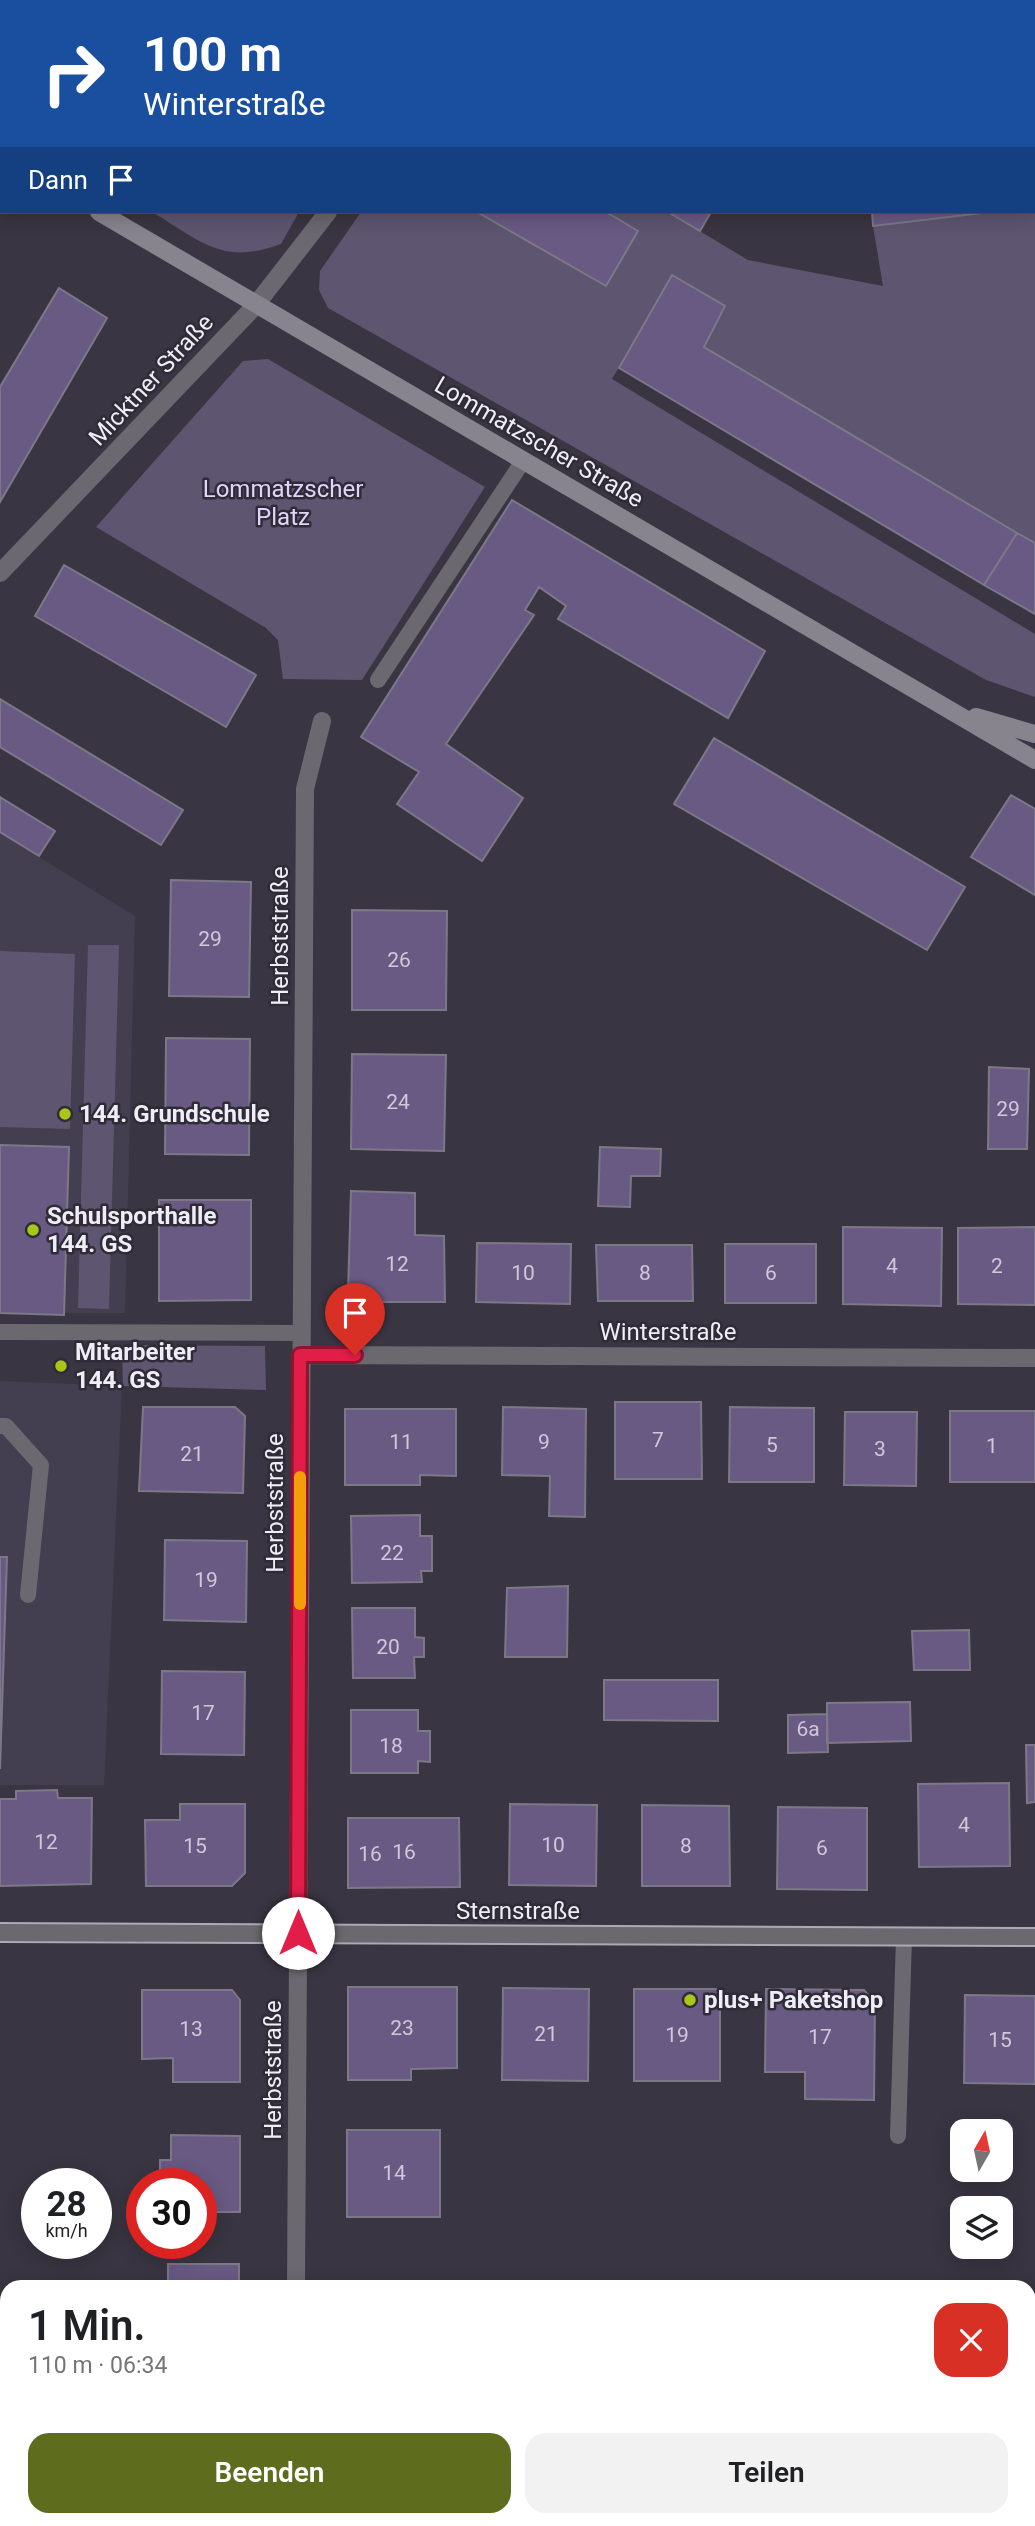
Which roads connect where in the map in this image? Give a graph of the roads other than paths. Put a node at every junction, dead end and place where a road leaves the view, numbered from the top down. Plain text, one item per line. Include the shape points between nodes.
1 (102, 214) edge
2 (326, 214) edge
3 (255, 306) junction
4 (523, 461) junction
5 (0, 573) edge
6 (378, 680) dead end
7 (956, 712) junction
8 (322, 721) dead end
9 (1035, 734) edge
10 (1035, 760) edge
11 (0, 1332) edge
12 (301, 1333) junction
13 (300, 1355) junction
14 (1035, 1358) edge
15 (0, 1426) edge
16 (28, 1595) dead end
17 (0, 1932) edge
18 (298, 1933) junction
19 (904, 1937) junction
20 (1035, 1937) edge
21 (898, 2136) dead end
22 (296, 2280) edge

1 - 3 main road, Lommatzscher Straße
2 - 3 street, Micktner Straße
3 - 4 main road, Lommatzscher Straße
3 - 5 street, Micktner Straße
4 - 6 lane
4 - 7 main road, Lommatzscher Straße
7 - 9 main road, Lommatzscher Straße
7 - 10 main road, Lommatzscher Straße
8 - 12 street, Herbststraße via 305,789
11 - 12 lane
12 - 13 street, Herbststraße
13 - 14 street, Winterstraße
13 - 18 street, Herbststraße
15 - 16 lane via 6,1426 41,1465
17 - 18 street, Sternstraße
18 - 19 street, Sternstraße
18 - 22 street, Herbststraße
19 - 20 street, Sternstraße
19 - 21 lane

